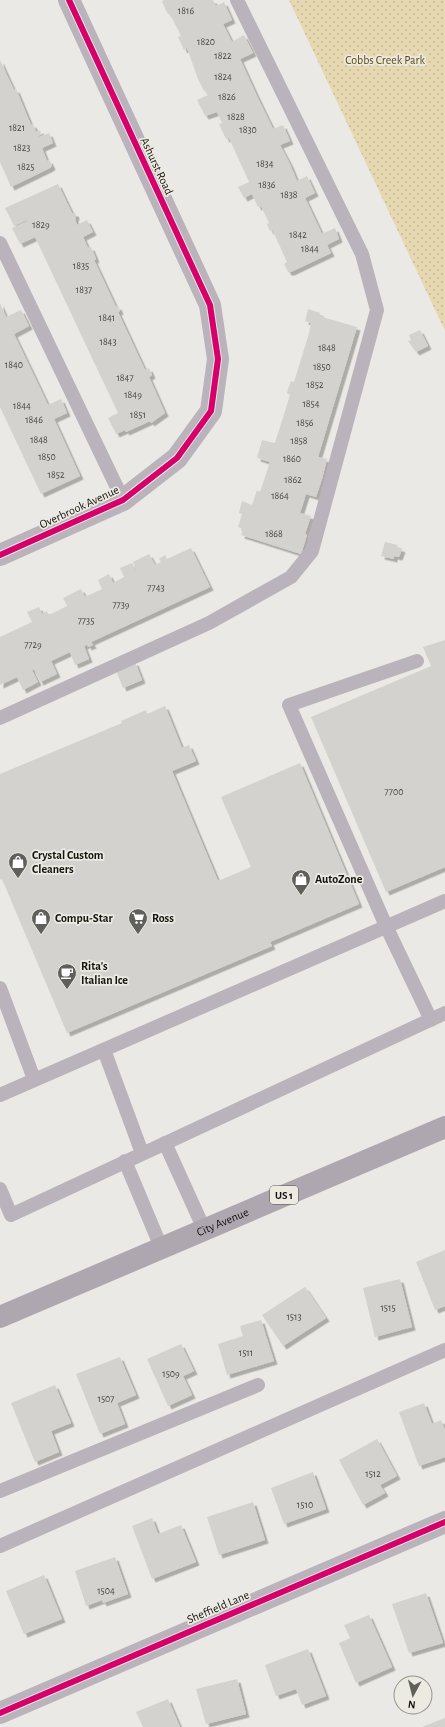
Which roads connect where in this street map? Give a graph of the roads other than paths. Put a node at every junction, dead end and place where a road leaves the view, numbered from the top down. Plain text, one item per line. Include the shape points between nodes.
1 (69, 0) edge
2 (237, 0) edge
3 (0, 244) edge
4 (216, 344) joint
5 (123, 500) junction
6 (0, 555) edge
7 (417, 661) dead end
8 (0, 718) edge
9 (445, 900) edge
10 (386, 926) junction
11 (0, 988) edge
12 (445, 1013) edge
13 (431, 1020) junction
14 (104, 1050) junction
15 (34, 1079) junction
16 (0, 1095) edge
17 (445, 1127) edge
18 (165, 1143) junction
19 (142, 1153) junction
20 (125, 1162) junction
21 (0, 1189) edge
22 (204, 1229) junction
23 (161, 1248) junction
24 (0, 1317) edge
25 (445, 1350) edge
26 (258, 1385) dead end
27 (0, 1491) edge
28 (445, 1522) edge
29 (0, 1546) edge
30 (0, 1713) edge

1 - 4 street, Ashurst Road via 210,305
2 - 8 lane via 362,254 377,310 312,551 291,577 209,623
3 - 5 lane
4 - 5 street, Overbrook Avenue via 218,359 211,411 177,458
5 - 6 street, Overbrook Avenue
7 - 10 lane via 289,705
9 - 10 lane
10 - 13 lane
10 - 14 lane
11 - 15 lane
12 - 13 lane
13 - 18 lane
14 - 15 lane
14 - 19 lane
15 - 16 lane
17 - 22 highway, City Avenue / US 1
18 - 19 lane
18 - 22 lane
19 - 20 lane
20 - 21 lane via 11,1215
20 - 23 lane
22 - 23 highway, City Avenue / US 1
23 - 24 highway, City Avenue / US 1
25 - 29 lane
26 - 27 lane
28 - 30 street, Sheffield Lane

